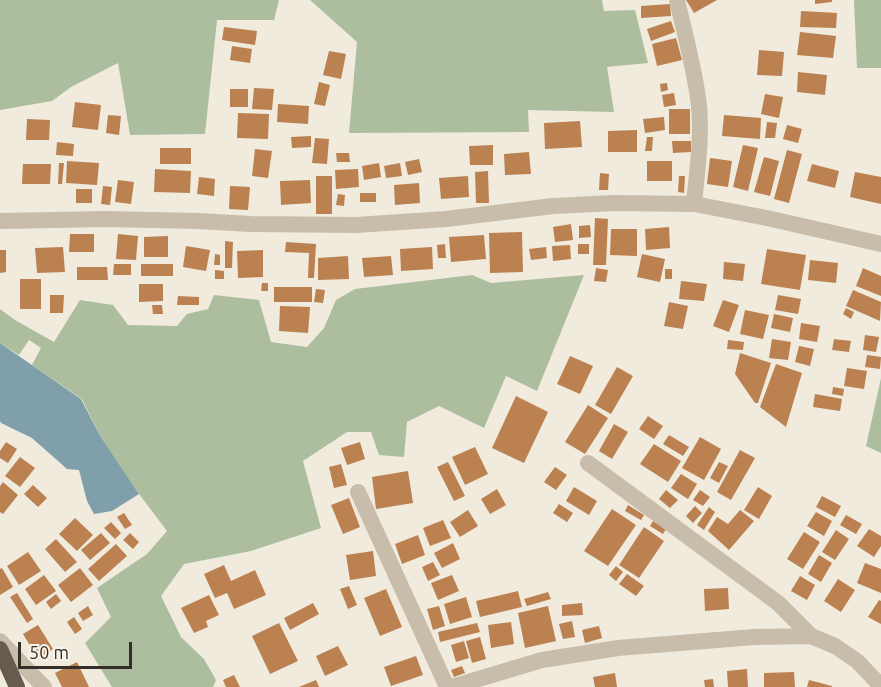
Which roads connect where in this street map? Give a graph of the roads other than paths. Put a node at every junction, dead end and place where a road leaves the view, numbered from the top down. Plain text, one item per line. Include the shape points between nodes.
1 (677, 0) edge
2 (694, 204) junction
3 (0, 221) edge
4 (881, 244) edge
5 (588, 463) dead end
6 (358, 492) dead end
7 (811, 636) junction
8 (0, 641) edge
9 (0, 649) edge
10 (881, 686) edge
11 (17, 687) edge
12 (44, 687) edge
13 (447, 687) edge
14 (452, 687) edge

1 - 2 street via 699,108
2 - 3 street via 553,206 356,225 106,219
2 - 4 street
5 - 7 street via 778,603
6 - 13 street
7 - 10 street via 849,656
7 - 14 street via 618,648 542,660
8 - 12 street
9 - 11 highway

